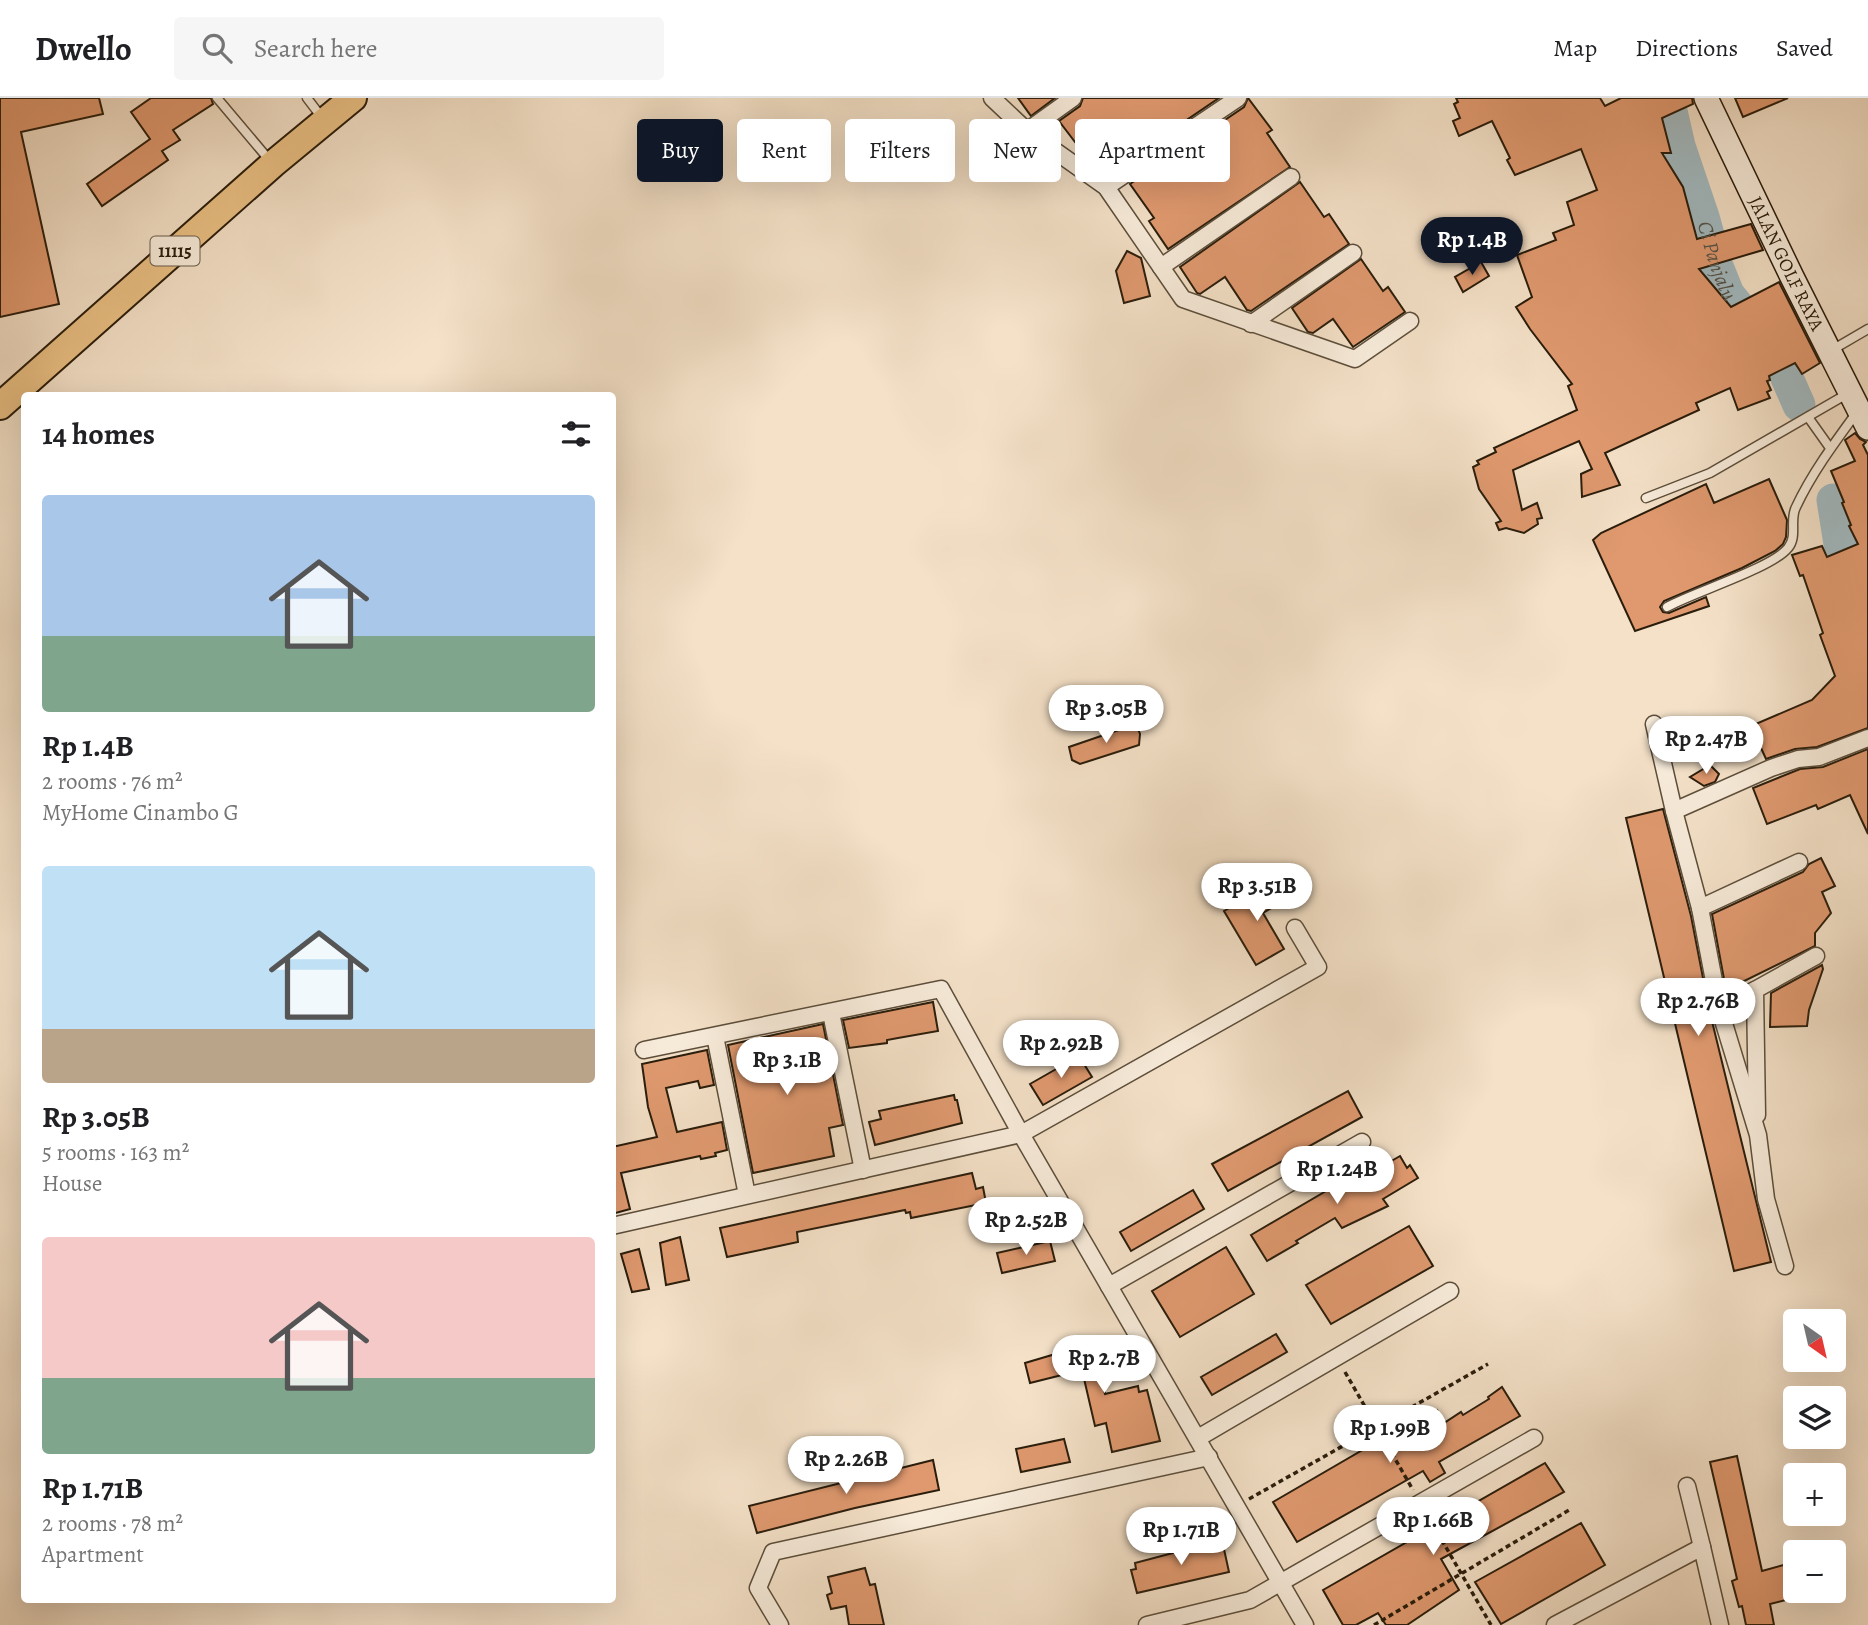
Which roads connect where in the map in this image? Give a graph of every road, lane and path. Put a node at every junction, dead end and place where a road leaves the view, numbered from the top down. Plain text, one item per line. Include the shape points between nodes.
1 (217, 98) edge
2 (307, 98) edge
3 (353, 98) edge
4 (992, 98) edge
5 (1073, 98) edge
6 (1238, 98) edge
7 (1706, 98) edge
8 (1014, 119) edge
9 (1044, 119) edge
10 (325, 121) junction
11 (1061, 155) edge
12 (273, 164) junction
13 (1291, 177) dead end
14 (1106, 187) junction
15 (1353, 253) dead end
16 (1161, 267) junction
17 (1272, 309) junction
18 (1410, 321) dead end
19 (1251, 324) junction
20 (1868, 329) edge
21 (1291, 337) junction
22 (1829, 352) junction
23 (0, 406) edge
24 (1859, 410) edge
25 (1808, 417) junction
26 (1830, 448) junction
27 (1646, 498) dead end
28 (1667, 607) dead end
29 (1654, 724) dead end
30 (1868, 738) edge
31 (1674, 811) junction
32 (1798, 862) dead end
33 (1700, 908) junction
34 (1295, 928) dead end
35 (1816, 956) dead end
36 (1755, 990) junction
37 (1719, 1007) junction
38 (831, 1013) junction
39 (715, 1036) junction
40 (644, 1050) dead end
41 (1021, 1134) junction
42 (1758, 1135) junction
43 (1362, 1142) dead end
44 (863, 1170) junction
45 (747, 1195) junction
46 (616, 1225) edge
47 (1785, 1266) dead end
48 (1109, 1286) junction
49 (1450, 1291) dead end
50 (1488, 1364) dead end
51 (1198, 1438) junction
52 (1534, 1438) dead end
53 (1209, 1457) junction
54 (1687, 1486) dead end
55 (1238, 1506) junction
56 (1571, 1509) dead end
57 (1702, 1547) junction
58 (1281, 1582) junction
59 (780, 1625) edge
60 (1147, 1625) edge
61 (1305, 1625) edge
62 (1374, 1625) edge
63 (1555, 1625) edge
64 (1720, 1625) edge

1 - 12 lane
2 - 10 lane
3 - 10 main road, 11115
4 - 8 street
5 - 9 street
6 - 14 street
7 - 22 street, JALAN GOLF RAYA
10 - 12 main road, 11115
11 - 14 street
12 - 23 main road, 11115
13 - 16 street
14 - 16 street
15 - 17 street
16 - 19 street via 1183,299
17 - 19 street
17 - 21 street
18 - 21 street via 1355,359
19 - 21 street
20 - 22 lane
22 - 24 street, JALAN GOLF RAYA
24 - 25 lane
24 - 26 lane
25 - 26 lane
25 - 27 lane via 1710,472
26 - 28 lane via 1794,511 1790,547
29 - 31 street
30 - 31 street via 1819,757 1771,768
31 - 33 street
32 - 33 street
33 - 37 street
34 - 41 street via 1318,967
35 - 36 street
36 - 37 street
36 - 42 street
37 - 42 street
38 - 39 street
38 - 41 street via 941,989
38 - 44 street
39 - 40 street
39 - 45 street
41 - 44 street
41 - 48 street
42 - 47 street via 1766,1199
43 - 48 street
44 - 45 street
45 - 46 street
48 - 51 street
49 - 51 street
50 - 55 path
51 - 53 street
52 - 58 street
53 - 55 street
53 - 59 street via 773,1552 758,1588
54 - 57 street
55 - 58 street
56 - 62 path
57 - 63 street
57 - 64 street
58 - 60 street via 1250,1600
58 - 61 street

